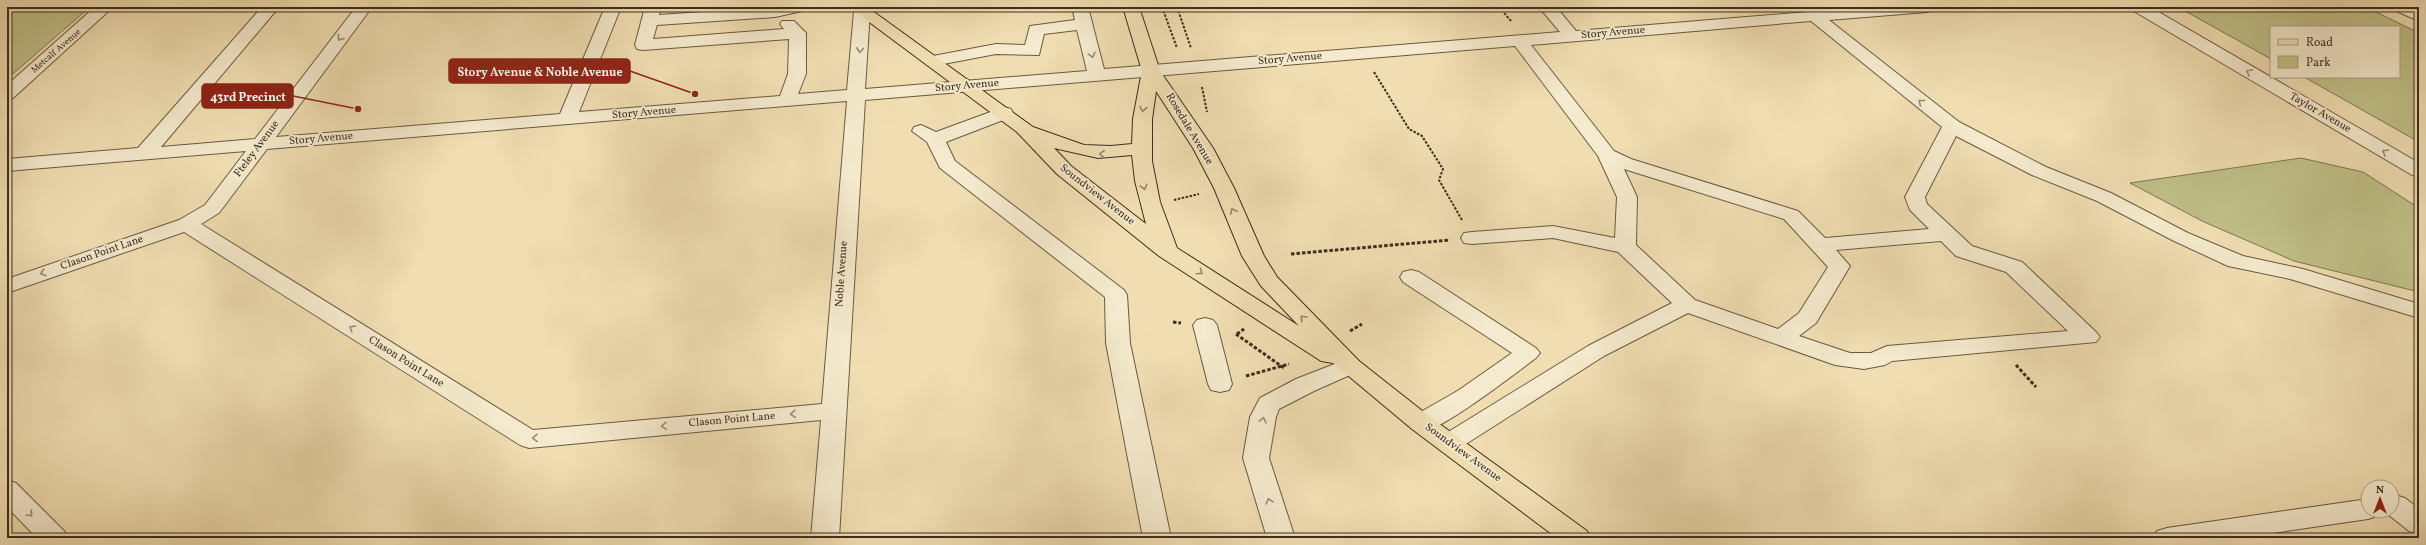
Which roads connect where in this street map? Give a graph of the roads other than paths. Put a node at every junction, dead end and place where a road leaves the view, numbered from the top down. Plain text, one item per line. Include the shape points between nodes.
1 (105, 7) edge
2 (270, 7) edge
3 (364, 7) edge
4 (613, 7) edge
5 (801, 7) edge
6 (1080, 7) edge
7 (1547, 7) edge
8 (1742, 7) edge
9 (1927, 7) edge
10 (2138, 7) edge
11 (2400, 7) edge
12 (1134, 8) edge
13 (860, 9) edge
14 (772, 10) edge
15 (651, 14) edge
16 (1814, 16) junction
17 (2419, 16) edge
18 (1757, 21) junction
19 (1084, 24) junction
20 (798, 33) junction
21 (1517, 33) junction
22 (1572, 36) junction
23 (933, 61) junction
24 (1151, 71) junction
25 (1098, 75) junction
26 (968, 86) junction
27 (7, 94) edge
28 (856, 95) junction
29 (787, 101) junction
30 (1004, 113) junction
31 (567, 119) junction
32 (1952, 126) junction
33 (1024, 128) junction
34 (260, 144) junction
35 (1140, 148) junction
36 (144, 154) junction
37 (1607, 155) junction
38 (7, 165) edge
39 (2419, 171) edge
40 (1224, 188) joint
41 (186, 224) junction
42 (1944, 234) junction
43 (1472, 238) road end
44 (1819, 245) junction
45 (1625, 247) junction
46 (1167, 250) junction
47 (1411, 277) dead end
48 (7, 286) edge
49 (1687, 305) junction
50 (2419, 311) edge
51 (1205, 325) dead end
52 (1781, 338) junction
53 (1350, 366) junction
54 (1220, 384) dead end
55 (832, 411) junction
56 (1421, 423) junction
57 (1449, 443) junction
58 (7, 490) edge
59 (2402, 504) edge
60 (2360, 510) edge
61 (2419, 524) edge
62 (54, 538) edge
63 (824, 538) edge
64 (1157, 538) edge
65 (1280, 538) edge
66 (1578, 538) edge
67 (2167, 538) edge

1 - 27 street, Metcalf Avenue
2 - 36 street
3 -> 34 street, Fteley Avenue
4 - 31 street
5 - 14 street
6 - 19 street
7 - 22 street
8 - 18 street
9 - 16 street, Story Avenue
39 -> 10 street, Taylor Avenue
11 - 17 street
12 - 24 main road, Rosedale Avenue
13 - 23 main road, Soundview Avenue
13 -> 28 street, Noble Avenue
14 - 15 street
14 - 20 street
15 - 20 street via 643,44
16 - 18 street, Story Avenue
32 -> 16 street
18 - 22 street, Story Avenue
19 - 23 street via 1036,30 1032,51 996,49
19 -> 25 street
20 - 29 street via 797,74
21 - 22 street, Story Avenue
21 - 24 street, Story Avenue via 1362,53
21 - 37 street
23 - 26 main road, Soundview Avenue
24 - 25 street, Story Avenue
24 -> 35 main road, Rosedale Avenue via 1141,122
24 - 40 main road, Rosedale Avenue via 1203,148
25 - 26 street, Story Avenue
26 - 28 street, Story Avenue
26 - 30 main road, Soundview Avenue
28 - 29 street, Story Avenue
28 - 55 street, Noble Avenue
29 - 31 street, Story Avenue
30 - 33 main road, Soundview Avenue
30 - 64 street via 928,135 947,164 1116,294 1118,343
31 - 34 street, Story Avenue
32 - 42 street via 1915,197 1917,206
32 - 50 street via 2039,171 2104,197 2181,237 2236,261 2295,274
35 -> 33 main road via 1097,154 1055,142
33 - 46 main road, Soundview Avenue via 1064,170
34 - 36 street, Story Avenue
34 - 41 street, Fteley Avenue via 212,210
35 -> 46 main road, Rosedale Avenue via 1149,206
36 - 38 street, Story Avenue
37 - 44 street via 1624,163 1791,215
37 - 45 street via 1627,197
53 -> 40 main road, Soundview Avenue via 1269,281 1253,256
41 -> 48 street, Clason Point Lane
55 -> 41 street, Clason Point Lane via 529,439
42 - 44 street
42 - 52 street via 1964,251 2014,267 2088,337 1887,354 1880,360 1847,361
43 - 45 street via 1553,232
44 - 52 street via 1839,266 1808,318
45 - 49 street
46 -> 53 main road, Soundview Avenue via 1316,349
47 - 56 street via 1528,353 1468,396
49 - 52 street
49 - 57 street via 1596,352
51 - 54 street
53 - 56 main road, Soundview Avenue
65 -> 53 street via 1256,458 1263,417 1269,404 1305,384
55 - 63 street, Noble Avenue
56 - 57 main road, Soundview Avenue
57 - 66 main road, Soundview Avenue
58 -> 62 street
59 - 61 street
60 - 67 street

